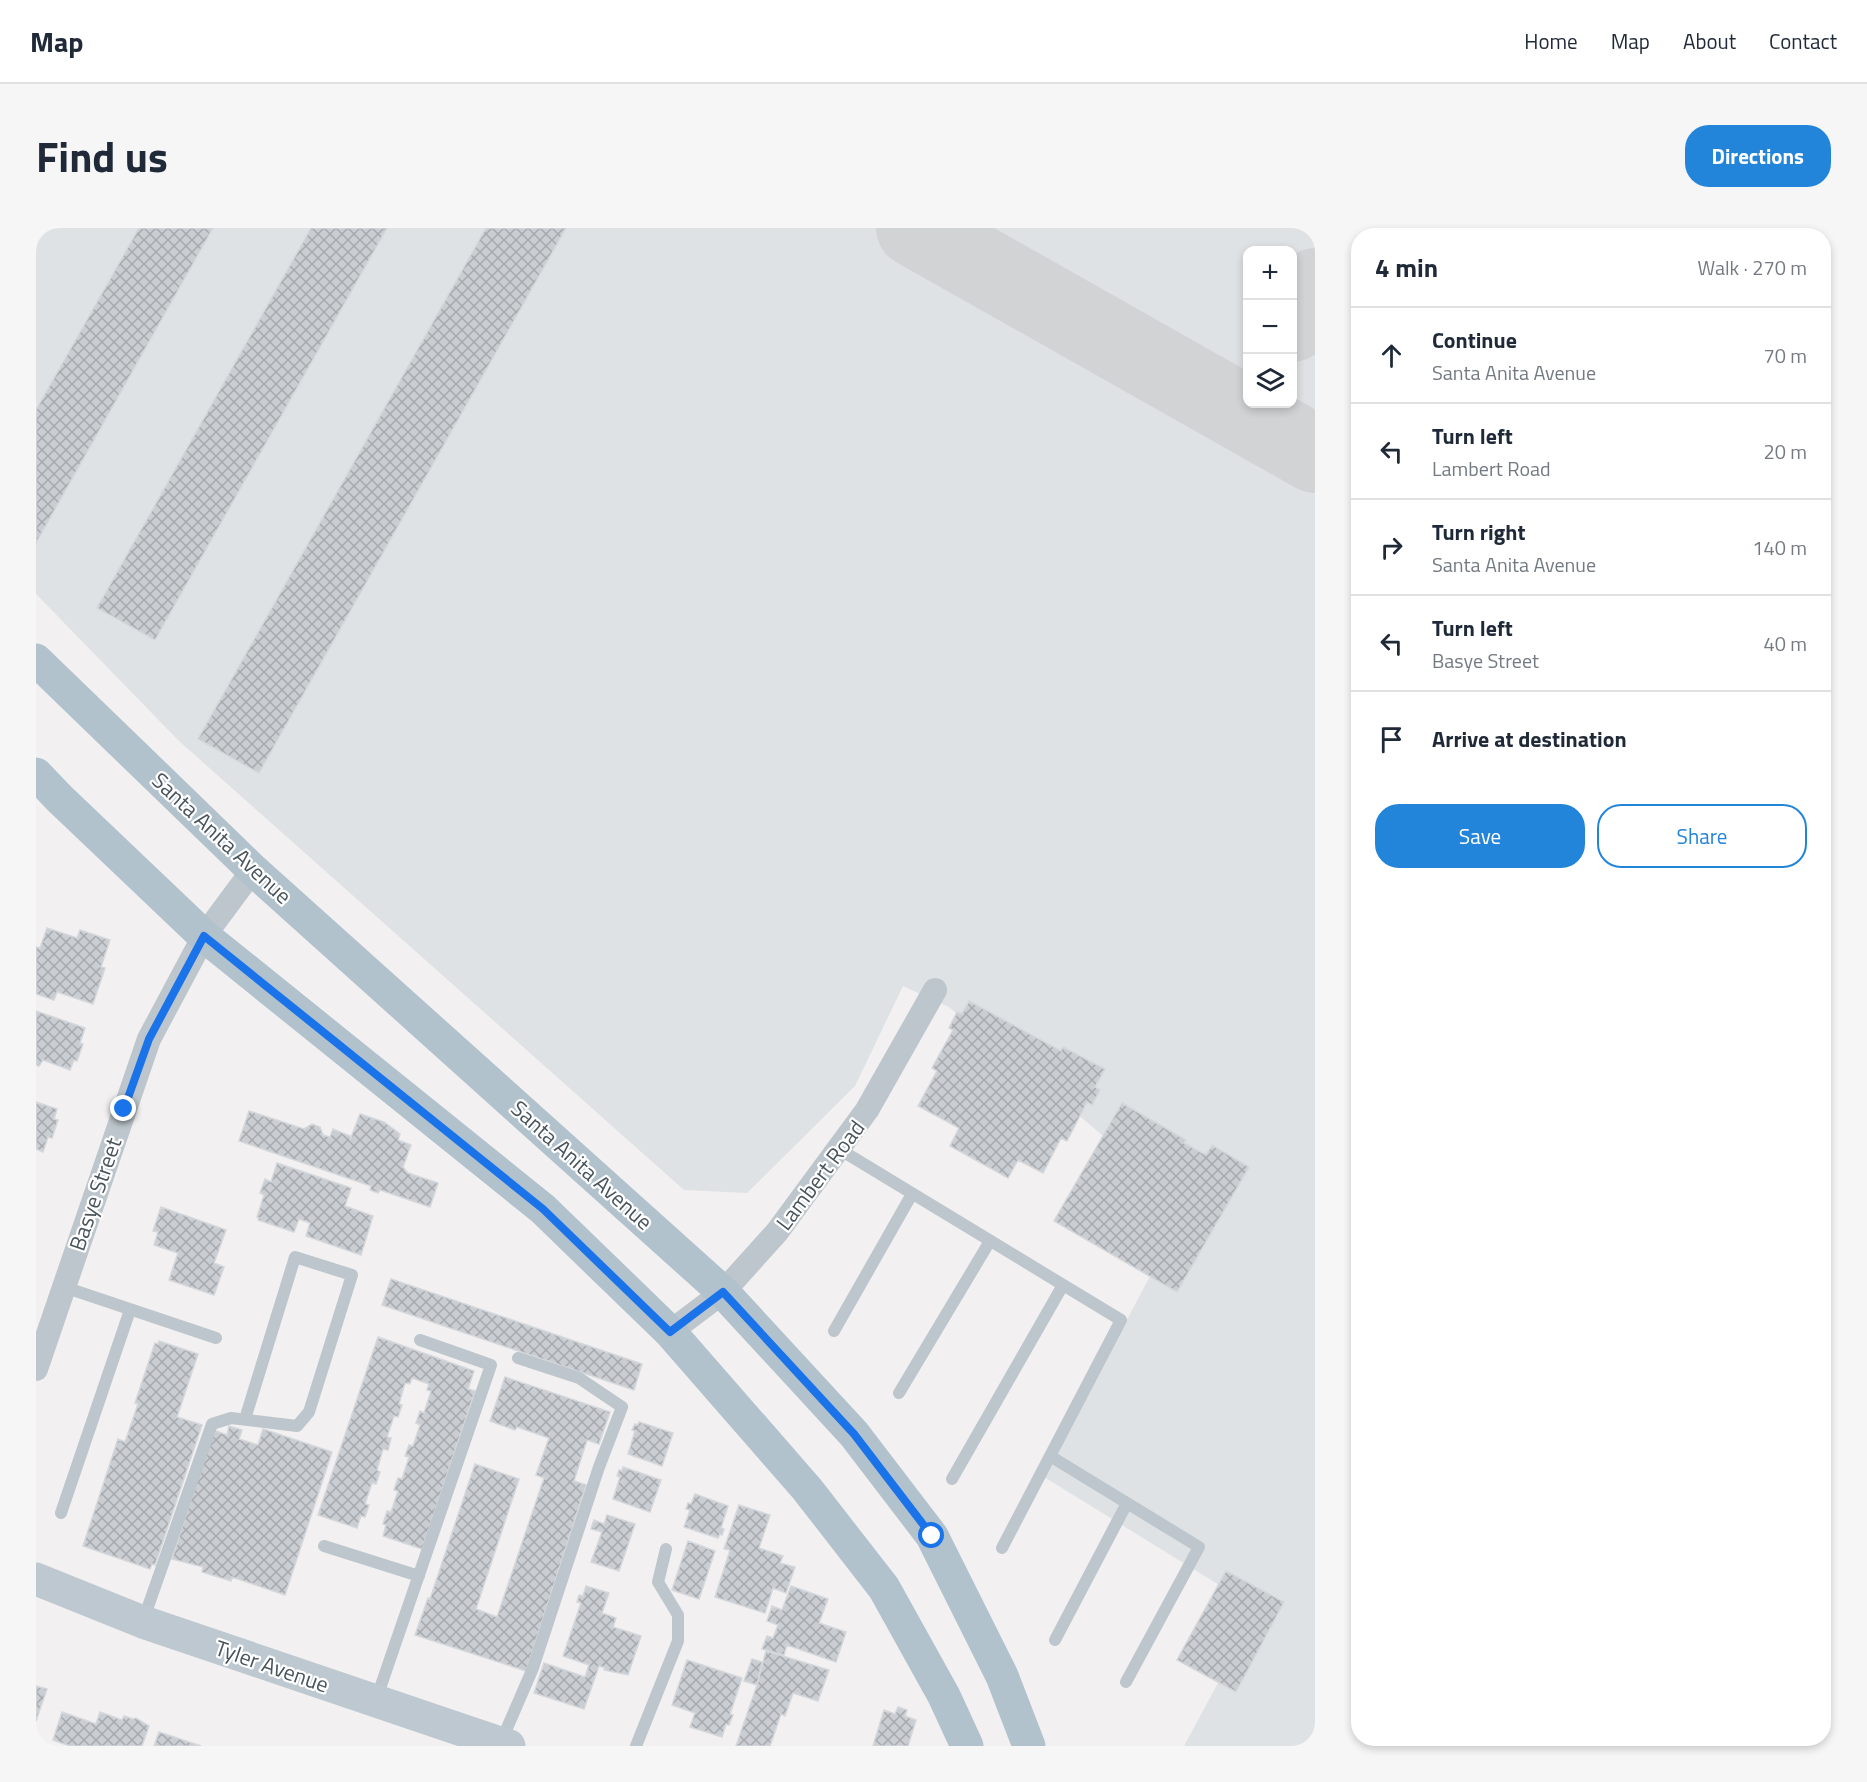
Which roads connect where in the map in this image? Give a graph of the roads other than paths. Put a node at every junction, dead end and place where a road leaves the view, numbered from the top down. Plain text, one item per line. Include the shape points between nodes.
1 (36, 660) edge
2 (36, 774) edge
3 (253, 870) junction
4 (204, 936) junction
5 (935, 990) dead end
6 (839, 1149) junction
7 (912, 1194) junction
8 (990, 1241) junction
9 (1063, 1285) junction
10 (64, 1287) junction
11 (723, 1292) junction
12 (130, 1310) junction
13 (834, 1331) dead end
14 (670, 1332) junction
15 (216, 1338) dead end
16 (420, 1340) dead end
17 (518, 1358) dead end
18 (36, 1368) edge
19 (899, 1393) dead end
20 (245, 1419) junction
21 (1050, 1456) junction
22 (952, 1479) dead end
23 (1127, 1503) junction
24 (61, 1513) dead end
25 (324, 1546) dead end
26 (1002, 1548) dead end
27 (666, 1549) dead end
28 (419, 1576) junction
29 (36, 1579) edge
30 (143, 1622) junction
31 (1055, 1640) dead end
32 (1126, 1682) dead end
33 (376, 1702) junction
34 (505, 1744) edge
35 (636, 1746) edge
36 (967, 1746) edge
37 (1029, 1746) edge

1 - 3 main road, Santa Anita Avenue
2 - 4 main road
3 - 4 street, Basye Street
3 - 11 main road, Santa Anita Avenue
4 - 10 street, Basye Street via 149,1039
4 - 14 main road via 543,1209
5 - 6 street, Lambert Road via 867,1110
6 - 7 lane
6 - 11 street, Lambert Road via 777,1232
7 - 8 lane
7 - 13 lane
8 - 9 lane
8 - 19 lane
9 - 21 lane via 1121,1320
9 - 22 lane
10 - 12 lane
10 - 18 street, Basye Street
11 - 14 street, Lambert Road
11 - 37 main road, Santa Anita Avenue via 854,1434 932,1536 1002,1676
12 - 15 lane
12 - 24 lane
14 - 36 main road via 807,1488 884,1588 945,1696
16 - 28 lane via 491,1365
17 - 34 lane via 579,1378 622,1407
20 - 20 lane via 297,1426 309,1412 352,1275 295,1257
20 - 30 lane via 231,1418 212,1424
21 - 23 lane
21 - 26 lane
23 - 31 lane
23 - 32 lane via 1199,1546
25 - 28 lane
27 - 35 lane via 658,1582 678,1615 678,1641
28 - 33 lane
29 - 30 main road, Tyler Avenue
30 - 33 main road, Tyler Avenue
33 - 34 main road, Tyler Avenue

